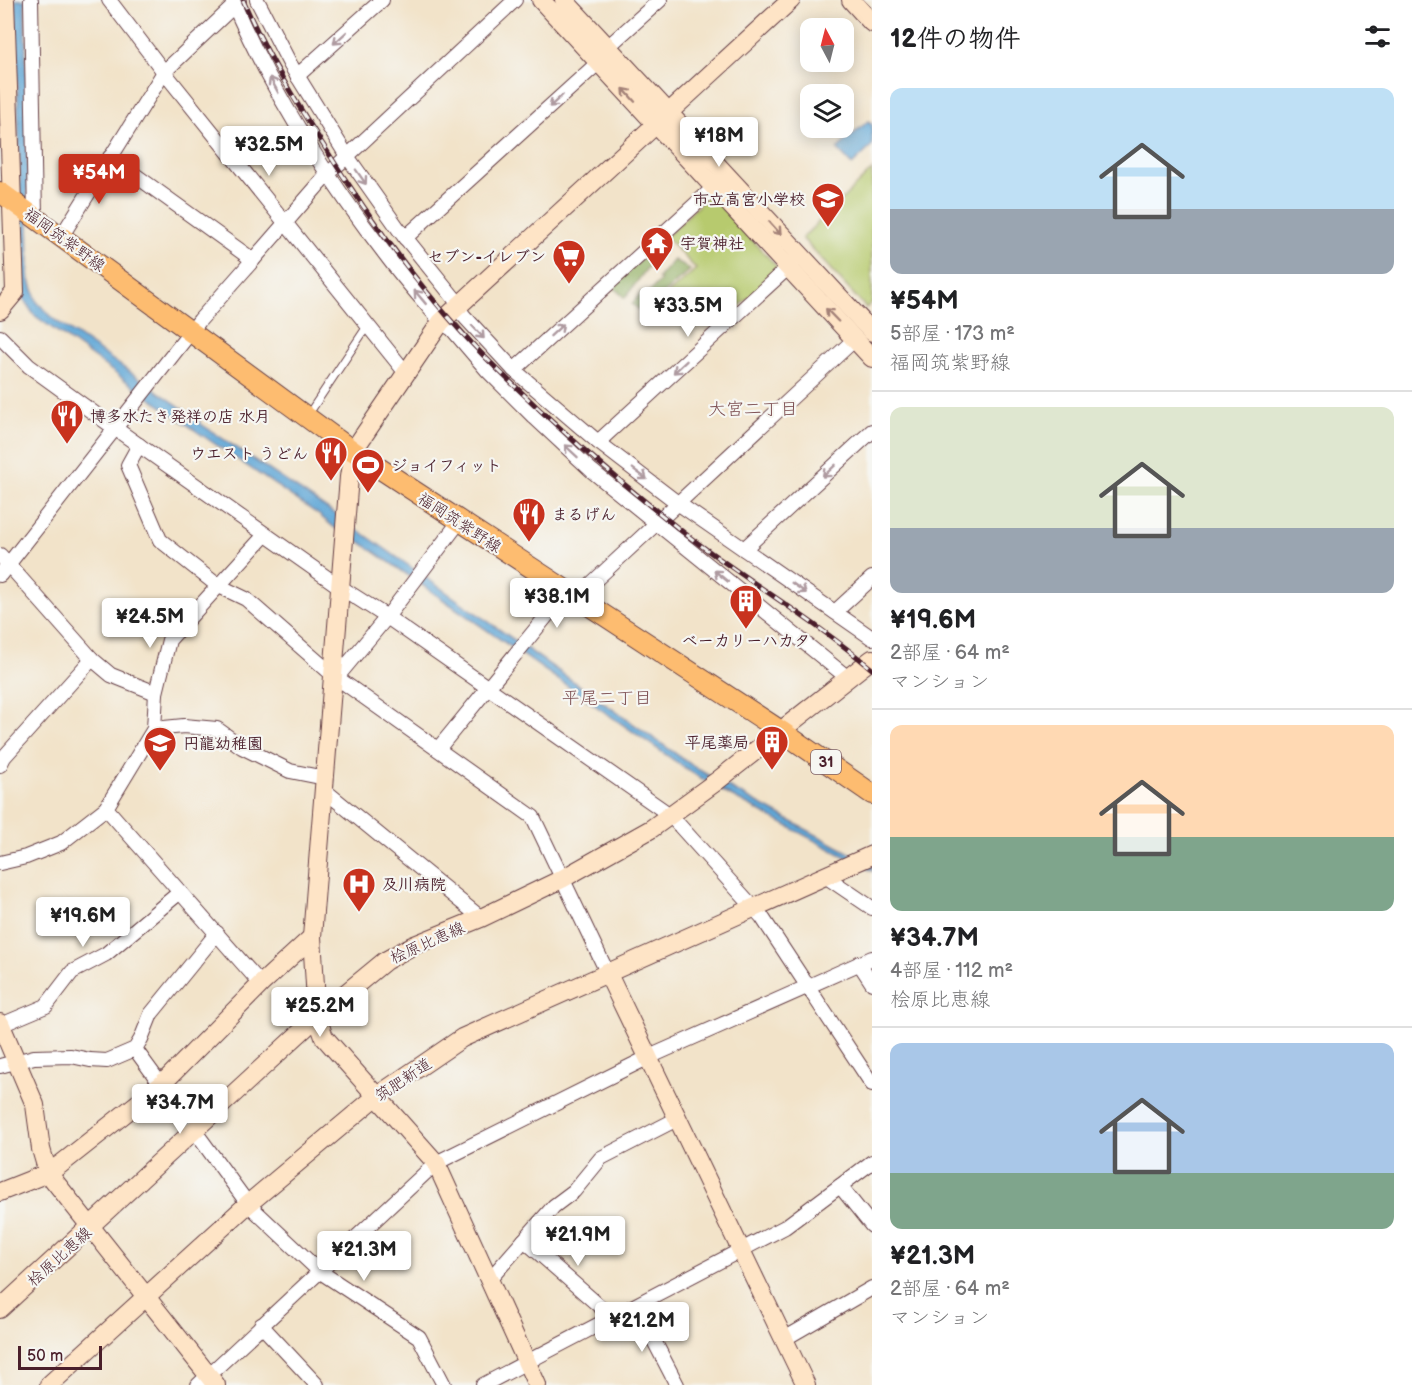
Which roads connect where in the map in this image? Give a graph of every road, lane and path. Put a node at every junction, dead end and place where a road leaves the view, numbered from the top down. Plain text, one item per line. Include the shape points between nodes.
1 (5, 0) edge
2 (31, 0) edge
3 (109, 0) edge
4 (257, 0) edge
5 (382, 0) edge
6 (515, 0) edge
7 (540, 0) edge
8 (564, 0) edge
9 (660, 0) edge
10 (790, 0) edge
11 (851, 0) edge
12 (236, 2) edge
13 (872, 23) edge
14 (605, 56) junction
15 (164, 72) junction
16 (297, 76) junction
17 (4, 80) edge
18 (661, 119) junction
19 (346, 156) junction
20 (110, 157) junction
21 (327, 175) junction
22 (728, 175) junction
23 (712, 188) junction
24 (19, 206) edge
25 (285, 223) junction
26 (61, 237) junction
27 (405, 238) junction
28 (253, 260) junction
29 (794, 262) junction
30 (459, 305) junction
31 (0, 310) edge
32 (441, 322) junction
33 (368, 325) junction
34 (191, 331) junction
35 (867, 331) edge
36 (0, 337) edge
37 (872, 358) edge
38 (514, 369) junction
39 (406, 373) junction
40 (307, 417) junction
41 (116, 429) junction
42 (872, 431) edge
43 (598, 442) junction
44 (139, 445) junction
45 (353, 451) junction
46 (679, 504) junction
47 (459, 522) junction
48 (656, 524) junction
49 (265, 535) junction
50 (744, 549) junction
51 (4, 559) edge
52 (0, 575) edge
53 (872, 578) edge
54 (217, 585) junction
55 (340, 587) junction
56 (572, 594) junction
57 (835, 612) junction
58 (387, 617) junction
59 (872, 638) edge
60 (92, 659) junction
61 (872, 659) edge
62 (335, 676) junction
63 (848, 678) junction
64 (487, 688) junction
65 (156, 693) junction
66 (154, 729) junction
67 (781, 731) junction
68 (438, 749) junction
69 (0, 765) edge
70 (325, 784) junction
71 (872, 794) edge
72 (106, 808) junction
73 (670, 815) junction
74 (864, 858) edge
75 (0, 863) edge
76 (825, 876) junction
77 (562, 879) junction
78 (180, 892) junction
79 (755, 907) junction
80 (872, 908) edge
81 (481, 918) junction
82 (217, 933) junction
83 (312, 937) junction
84 (866, 961) edge
85 (607, 972) junction
86 (872, 983) edge
87 (261, 984) junction
88 (807, 986) junction
89 (317, 1017) junction
90 (0, 1024) edge
91 (135, 1048) junction
92 (649, 1057) junction
93 (8, 1063) edge
94 (872, 1084) edge
95 (161, 1085) junction
96 (377, 1095) junction
97 (677, 1119) junction
98 (195, 1129) junction
99 (872, 1162) edge
100 (436, 1163) junction
101 (48, 1173) junction
102 (840, 1186) junction
103 (0, 1192) edge
104 (248, 1204) junction
105 (872, 1226) edge
106 (89, 1228) junction
107 (524, 1240) junction
108 (741, 1250) junction
109 (319, 1271) junction
110 (489, 1280) junction
111 (872, 1288) edge
112 (146, 1297) junction
113 (636, 1306) junction
114 (0, 1310) edge
115 (612, 1317) junction
116 (261, 1325) junction
117 (784, 1339) junction
118 (525, 1363) junction
119 (207, 1382) edge
120 (48, 1385) edge
121 (317, 1385) edge
122 (444, 1385) edge
123 (483, 1385) edge
124 (537, 1385) edge
125 (677, 1385) edge
126 (806, 1385) edge

1 - 17 street
2 - 24 street
3 - 15 street
4 - 16 street
5 -> 16 street
6 - 19 street
7 - 14 street
8 - 14 street
9 - 14 street via 611,44
10 - 18 street
11 - 13 street
12 - 15 street
21 -> 12 street via 273,85
14 - 18 street
14 -> 27 street
15 - 20 street
15 - 25 street
16 - 19 street
17 - 24 street
18 - 22 street
18 - 23 street
18 - 30 street
19 - 21 street
19 -> 27 street
20 - 26 street
20 - 28 street
21 - 25 street
32 -> 21 street
22 - 23 street
22 -> 29 street
23 - 29 street
38 -> 23 street
24 - 26 main road, 福岡筑紫野線 / 31
24 - 31 street via 15,292
25 - 28 street
25 - 33 street
26 - 34 main road, 福岡筑紫野線 / 31
27 - 30 street
28 - 34 street
29 - 35 street
29 -> 43 street
30 - 32 street
30 -> 38 street via 463,315
32 - 39 street
48 -> 32 street via 534,417
33 - 39 street
33 - 40 lane
34 - 40 main road, 福岡筑紫野線 / 31
34 - 41 street
35 - 37 street
35 - 46 street
36 - 41 street via 29,366
38 - 43 street
39 - 45 street
40 - 45 main road, 福岡筑紫野線 / 31
41 - 44 street
41 - 51 street
42 -> 50 street
43 -> 46 street
44 - 49 street
44 - 54 street via 128,465 160,540
45 - 47 main road, 福岡筑紫野線 / 31
45 - 55 street
46 - 48 street
46 - 50 street
47 - 56 main road, 福岡筑紫野線 / 31
47 - 58 street
48 - 56 street
63 -> 48 street
49 - 54 street
49 - 55 street
50 -> 57 street
51 - 52 street
51 - 60 street
53 - 57 street
54 - 62 street via 246,598
54 - 65 street via 169,640
55 - 58 street
55 - 62 street
56 - 64 street
56 - 67 main road, 福岡筑紫野線 / 31
57 - 59 street
58 - 62 street
58 - 64 street
60 - 65 street via 111,675
60 - 69 street
61 - 63 street, 桧原比恵線
62 - 68 street
62 - 70 street
63 - 67 street, 桧原比恵線
64 - 68 street
64 - 73 street
65 - 66 street
66 - 70 street via 217,729 242,747
66 - 72 street
67 - 71 main road, 福岡筑紫野線 / 31
67 - 73 street, 桧原比恵線
68 - 77 street via 533,816
70 - 81 street
70 - 83 street
72 - 75 street via 61,843
72 - 78 street
73 - 77 street, 桧原比恵線
73 - 79 street
74 - 76 street, 筑肥新道
76 - 79 street, 筑肥新道
76 - 80 street
77 - 81 street, 桧原比恵線
77 - 85 street
78 - 82 street
78 - 90 street via 106,954 72,972 46,1006
79 - 85 street, 筑肥新道
79 - 88 street
81 - 89 street, 桧原比恵線 via 385,961
82 - 87 street
82 - 91 street via 151,1014
83 - 87 street
83 - 89 street
84 - 86 street
84 - 88 street
85 - 92 street
85 - 96 street, 筑肥新道 via 462,1038
87 - 95 street
88 - 92 street
88 - 94 street
89 - 96 street via 324,1036
89 - 98 street, 桧原比恵線
90 - 93 street
91 - 93 street via 107,1061 71,1056 34,1057
91 - 95 street
92 - 97 street
92 - 100 street
93 - 101 street via 35,1105
95 - 98 street
95 - 101 street
96 - 100 street
96 - 104 street, 筑肥新道
97 - 107 street via 601,1158
97 - 108 street
98 - 104 street
98 - 106 street, 桧原比恵線
99 - 102 street
100 - 109 street
100 - 110 street
101 - 103 street
101 - 106 street
102 - 105 street
102 - 108 street via 785,1227
104 - 109 street
104 - 112 street, 筑肥新道
106 - 112 street
106 - 114 street, 桧原比恵線
107 - 110 street
107 - 115 street
108 - 113 street
108 - 117 street
109 - 116 street
109 - 122 street via 419,1337
110 - 118 street
111 - 117 street
112 - 119 street
112 - 120 street, 筑肥新道
113 - 115 street
113 - 125 street
115 - 118 street
116 - 119 street
116 - 121 street
117 - 126 street
118 - 123 street
118 - 124 street

